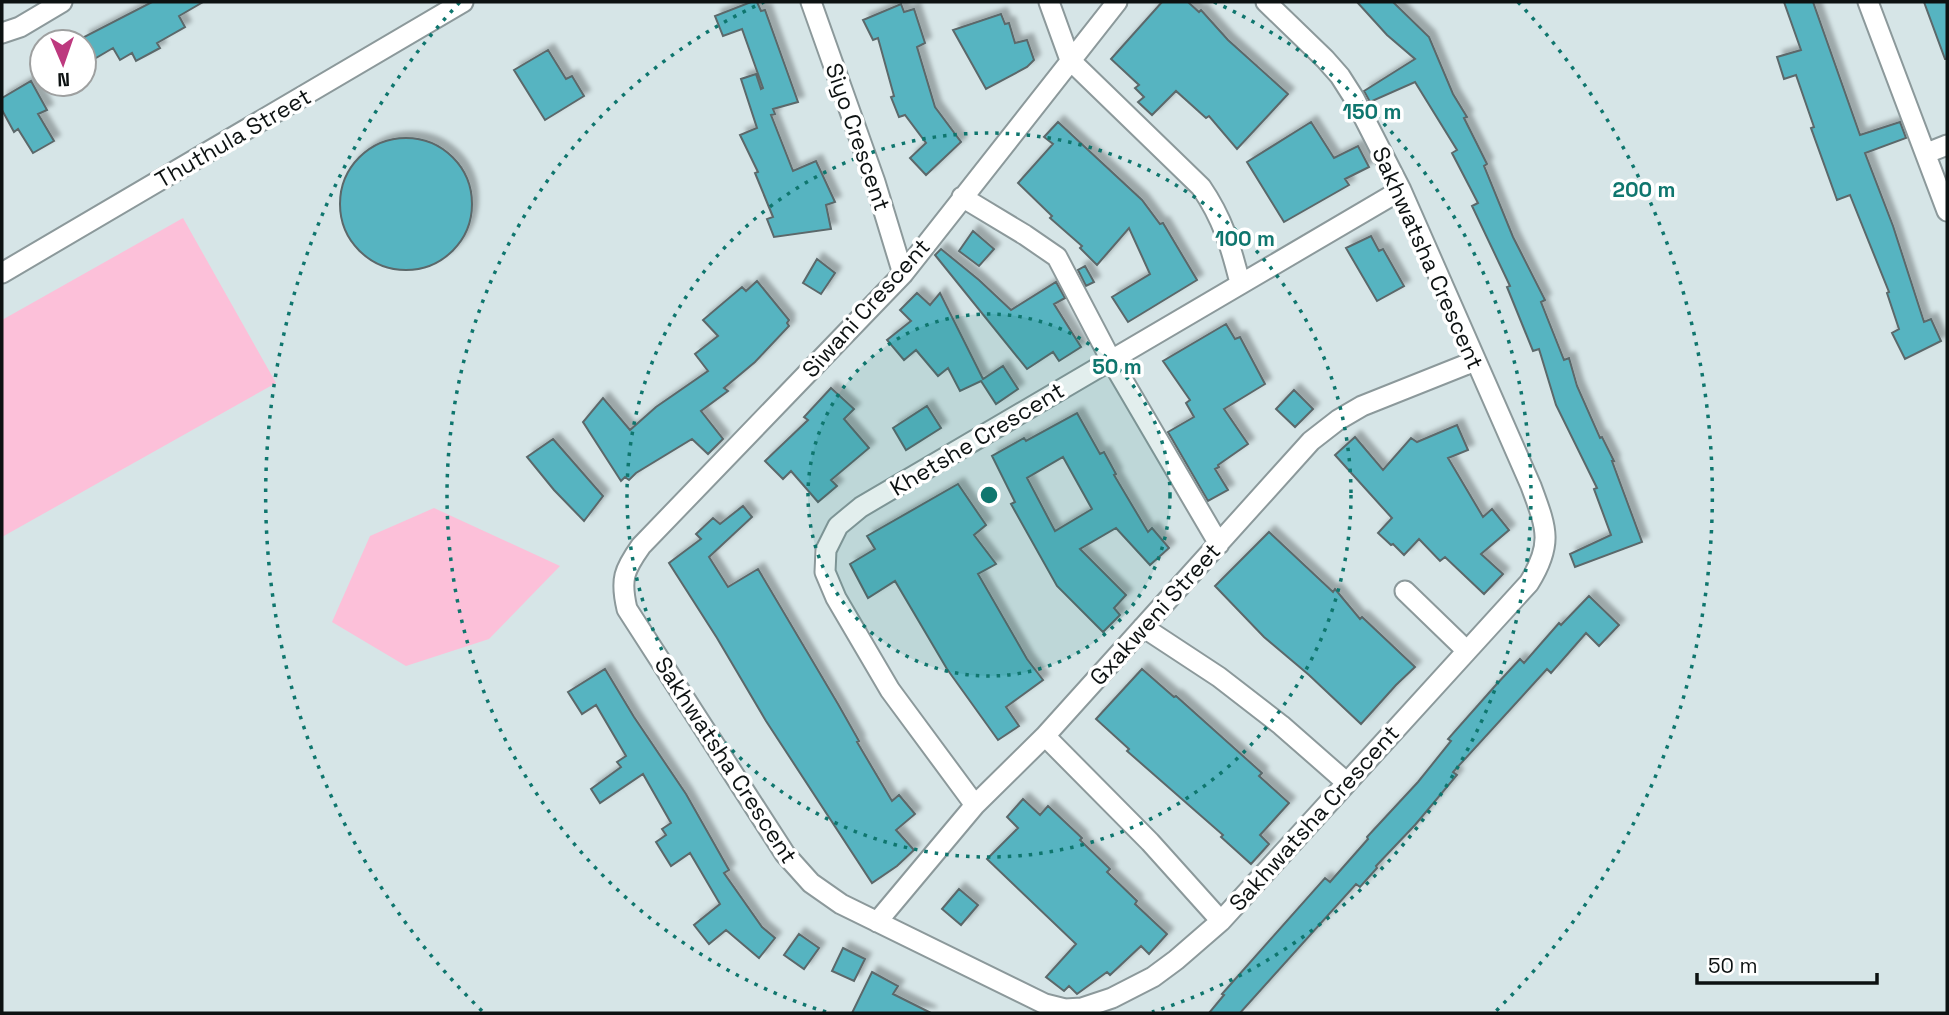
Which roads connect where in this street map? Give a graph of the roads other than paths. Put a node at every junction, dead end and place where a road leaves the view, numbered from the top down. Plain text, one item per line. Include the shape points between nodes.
1 (62, 2) edge
2 (463, 2) edge
3 (811, 2) edge
4 (1049, 2) edge
5 (1117, 2) edge
6 (1266, 2) edge
7 (1868, 2) edge
8 (2, 33) edge
9 (1070, 60) junction
10 (1947, 145) edge
11 (1927, 153) junction
12 (1401, 190) junction
13 (962, 197) junction
14 (1947, 211) edge
15 (2, 273) edge
16 (903, 274) junction
17 (1240, 283) junction
18 (1111, 360) junction
19 (1475, 361) junction
20 (1219, 544) junction
21 (626, 567) joint
22 (1405, 591) dead end
23 (1143, 628) junction
24 (1466, 649) junction
25 (1045, 736) junction
26 (1346, 782) junction
27 (975, 806) junction
28 (1220, 920) junction
29 (877, 922) junction

1 - 8 street
2 - 15 street, Thuthula Street
3 - 16 street, Siyo Crescent
4 - 9 street
5 - 9 street, Siwani Crescent
6 - 12 street, Sakhwatsha Crescent via 1340,76
7 - 11 street
9 - 13 street, Siwani Crescent
9 - 17 street via 1201,187 1227,234
10 - 11 street
11 - 14 street
12 - 17 street, Khetshe Crescent
12 - 19 street, Sakhwatsha Crescent
13 - 16 street, Siwani Crescent
13 - 18 street via 1057,257
16 - 21 street, Siwani Crescent via 641,546
17 - 18 street, Khetshe Crescent
18 - 20 street
18 - 27 street, Khetshe Crescent via 861,507 838,526 826,550 825,572 836,598 890,691
19 - 20 street, Gxakweni Street via 1338,420 1311,441
19 - 24 street, Sakhwatsha Crescent via 1531,485 1546,542 1529,583
20 - 23 street, Gxakweni Street
21 - 29 street, Sakhwatsha Crescent via 627,609 785,854 811,883
22 - 24 street
23 - 25 street, Gxakweni Street
23 - 26 street via 1219,677
24 - 26 street, Sakhwatsha Crescent
25 - 27 street, Gxakweni Street
25 - 28 street
26 - 28 street, Sakhwatsha Crescent
27 - 29 street, Gxakweni Street
28 - 29 street, Sakhwatsha Crescent via 1153,977 1112,998 1066,1009 1045,1004

